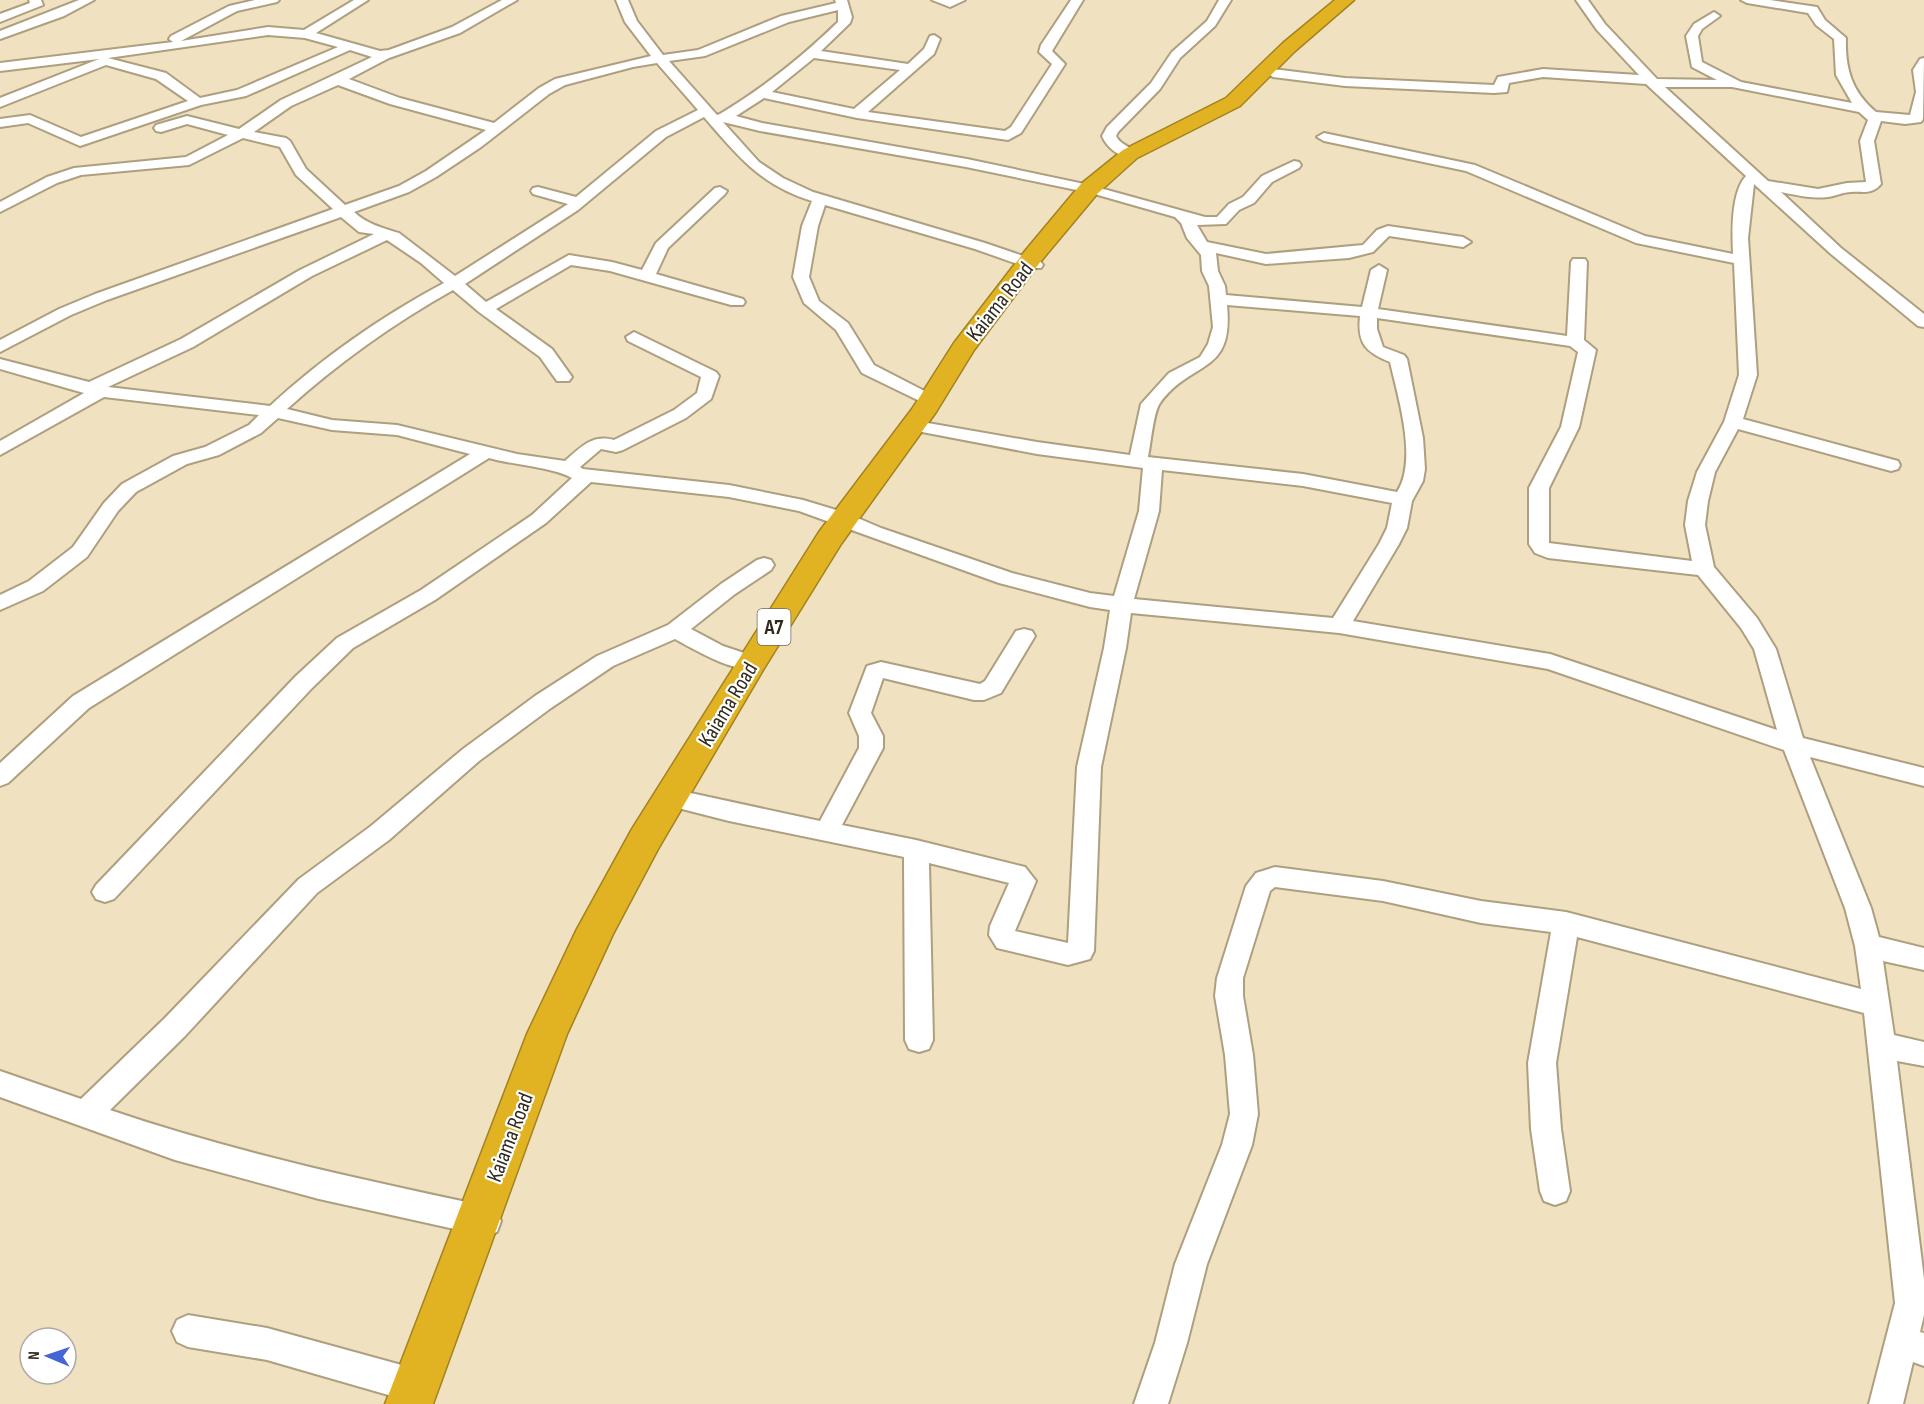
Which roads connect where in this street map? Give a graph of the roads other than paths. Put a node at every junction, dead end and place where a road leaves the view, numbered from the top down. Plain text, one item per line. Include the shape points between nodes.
1 (88, 0) edge
2 (273, 0) edge
3 (362, 0) edge
4 (512, 0) edge
5 (622, 0) edge
6 (938, 0) edge
7 (959, 0) edge
8 (1077, 0) edge
9 (1226, 0) edge
10 (1345, 0) edge
11 (1352, 0) edge
12 (1581, 0) edge
13 (1747, 0) edge
14 (36, 2) edge
15 (51, 2) dead end
16 (842, 2) edge
17 (1714, 16) dead end
18 (0, 18) edge
19 (306, 34) junction
20 (0, 35) edge
21 (934, 39) dead end
22 (350, 46) junction
23 (159, 48) junction
24 (119, 53) junction
25 (813, 54) junction
26 (385, 55) junction
27 (660, 59) junction
28 (106, 61) junction
29 (1924, 62) edge
30 (0, 67) edge
31 (910, 68) junction
32 (1273, 74) junction
33 (1647, 77) junction
34 (338, 80) junction
35 (1730, 84) junction
36 (1923, 92) edge
37 (764, 94) junction
38 (198, 102) junction
39 (0, 103) edge
40 (1868, 112) junction
41 (857, 114) junction
42 (715, 116) junction
43 (143, 121) junction
44 (0, 123) edge
45 (495, 128) junction
46 (244, 132) junction
47 (1324, 137) dead end
48 (1130, 154) junction
49 (1294, 165) dead end
50 (1760, 180) junction
51 (1094, 190) junction
52 (538, 191) dead end
53 (720, 191) dead end
54 (820, 198) junction
55 (577, 202) junction
56 (0, 208) edge
57 (342, 209) junction
58 (1186, 219) junction
59 (385, 235) junction
60 (1463, 242) dead end
61 (1203, 246) junction
62 (1742, 260) junction
63 (1034, 261) junction
64 (1579, 262) dead end
65 (1379, 270) dead end
66 (647, 277) junction
67 (455, 283) junction
68 (1218, 299) junction
69 (737, 302) dead end
70 (485, 309) junction
71 (1368, 312) junction
72 (1924, 322) edge
73 (634, 337) dead end
74 (1575, 342) junction
75 (0, 347) edge
76 (0, 364) edge
77 (563, 376) dead end
78 (95, 390) junction
79 (275, 412) junction
80 (926, 414) junction
81 (1733, 422) junction
82 (0, 448) edge
83 (486, 453) junction
84 (1147, 463) junction
85 (1891, 465) dead end
86 (578, 471) junction
87 (1402, 499) junction
88 (848, 520) junction
89 (764, 565) dead end
90 (1704, 569) junction
91 (0, 603) edge
92 (1121, 605) junction
93 (1338, 626) junction
94 (676, 630) junction
95 (1024, 636) dead end
96 (751, 663) junction
97 (1793, 744) junction
98 (0, 777) edge
99 (1924, 777) edge
100 (686, 801) junction
101 (826, 832) junction
102 (916, 850) junction
103 (105, 892) dead end
104 (1566, 923) junction
105 (1868, 946) junction
106 (1924, 960) edge
107 (1877, 1005) junction
108 (919, 1040) dead end
109 (1881, 1045) junction
110 (1924, 1054) edge
111 (0, 1084) edge
112 (87, 1113) junction
113 (1555, 1191) dead end
114 (487, 1222) junction
115 (188, 1331) dead end
116 (1913, 1345) edge
117 (419, 1398) edge
118 (1151, 1404) edge
119 (1886, 1404) edge

1 - 20 street
2 - 23 street via 233,8
3 - 19 street
4 - 26 street via 456,30
5 - 27 street via 631,22
6 - 7 street
8 - 41 street via 1045,52 1059,64 1012,134
9 - 48 street via 1206,29 1163,71 1154,89 1112,130 1112,143
10 - 48 highway, Kaiama Road / A7 via 1233,102
11 - 32 highway, Kaiama Road / A7
12 - 33 street
13 - 40 street via 1813,10 1820,23 1840,38 1838,65 1848,90
14 - 15 street
14 - 18 street
16 - 25 street via 844,23
16 - 27 street via 785,19 700,53
17 - 35 street via 1698,27 1692,36 1692,48 1696,64
19 - 22 street
19 - 23 street via 268,31
21 - 31 street via 930,51
22 - 26 street
22 - 38 street via 241,93
23 - 24 street
24 - 28 street
24 - 30 street
25 - 31 street
25 - 37 street
26 - 34 street
27 - 42 street
27 - 45 street via 560,82
28 - 38 street via 160,76
28 - 39 street
29 - 36 street via 1919,70
31 - 41 street
32 - 33 street via 1345,82 1494,89 1502,89 1503,80 1530,74
32 - 51 highway, Kaiama Road / A7 via 1238,105 1128,162
33 - 35 street
33 - 50 street
34 - 45 street via 394,101
34 - 46 street via 286,103
35 - 40 street
36 - 40 street via 1912,120
37 - 41 street
37 - 42 street
38 - 43 street
40 - 50 street via 1875,120 1867,141 1874,184 1820,193
42 - 51 street
42 - 54 street via 754,165 778,181
42 - 55 street via 661,134
43 - 44 street via 80,142 30,119
43 - 46 street via 160,128 187,120
45 - 57 street via 404,189
46 - 56 street via 183,162 79,171 52,180
46 - 57 street via 287,144 300,171
47 - 62 street via 1470,168 1632,237
48 - 51 highway, Kaiama Road / A7
49 - 58 street via 1266,180 1251,199 1234,207 1221,220
50 - 62 street via 1747,183 1744,193
50 - 72 street via 1836,250
51 - 58 street via 1172,210
51 - 63 highway, Kaiama Road / A7
52 - 55 street
53 - 66 street via 662,246
54 - 63 street
54 - 80 street via 810,226 801,278 812,303 842,327 868,369
55 - 67 street
57 - 59 street via 364,229 376,229
57 - 75 street via 101,297
58 - 61 street
59 - 67 street via 394,236
59 - 78 street via 306,273 174,350 153,357
60 - 61 street via 1388,231 1368,249 1273,259
61 - 68 street via 1209,254
62 - 81 street via 1748,375
63 - 80 highway, Kaiama Road / A7
64 - 74 street
65 - 71 street
66 - 69 street
66 - 70 street via 566,260
67 - 70 street
67 - 79 street via 395,318 301,387
68 - 71 street
68 - 84 street via 1221,327 1206,360 1175,377 1150,404 1138,451 1138,459
70 - 77 street via 546,353
71 - 74 street
71 - 87 street via 1367,332 1374,347 1398,359 1412,421 1413,480
73 - 86 street via 710,376 705,395 680,414 616,446 596,444
74 - 90 street via 1587,350 1570,427 1539,488 1539,543 1548,552
76 - 78 street
78 - 79 street
78 - 82 street
79 - 83 street via 332,425 397,430
79 - 91 street via 242,436 212,451 180,460 129,488 80,552 36,586
80 - 84 street via 1037,448
80 - 88 highway, Kaiama Road / A7
81 - 85 street
81 - 90 street via 1706,472 1698,501 1695,525
83 - 86 street
83 - 98 street via 81,702
84 - 87 street via 1303,480
84 - 92 street via 1149,511
86 - 88 street via 740,493
86 - 103 street via 539,519 428,595 345,643
87 - 93 street via 1396,530 1377,568
88 - 92 street via 1006,578
88 - 96 highway, Kaiama Road / A7
88 - 100 highway, Kaiama Road / A7
89 - 94 street
90 - 97 street via 1765,650
92 - 93 street
92 - 102 street via 1089,767 1081,951 1068,954 1006,940 1002,935 1004,926 1023,881 1016,874
93 - 97 street via 1550,662
94 - 96 street via 715,651
94 - 112 street via 605,661 543,702 308,886 175,1027
95 - 101 street via 993,687 984,692 875,671 860,713 871,736 870,748
96 - 114 highway, Kaiama Road / A7 via 635,856 596,929 547,1034
97 - 99 street
97 - 105 street via 1858,908
100 - 101 street
100 - 114 highway, Kaiama Road / A7 via 632,892 582,995
101 - 102 street
102 - 108 street
104 - 107 street
104 - 113 street via 1542,1063
104 - 118 street via 1481,912 1383,891 1275,877 1259,886 1230,978 1244,1114 1237,1145 1191,1264
105 - 106 street
105 - 107 street
107 - 109 street
109 - 110 street
109 - 116 street
111 - 112 street
112 - 114 street via 175,1146 319,1185
114 - 117 highway, Kaiama Road / A7
115 - 117 street via 267,1344
116 - 119 street

